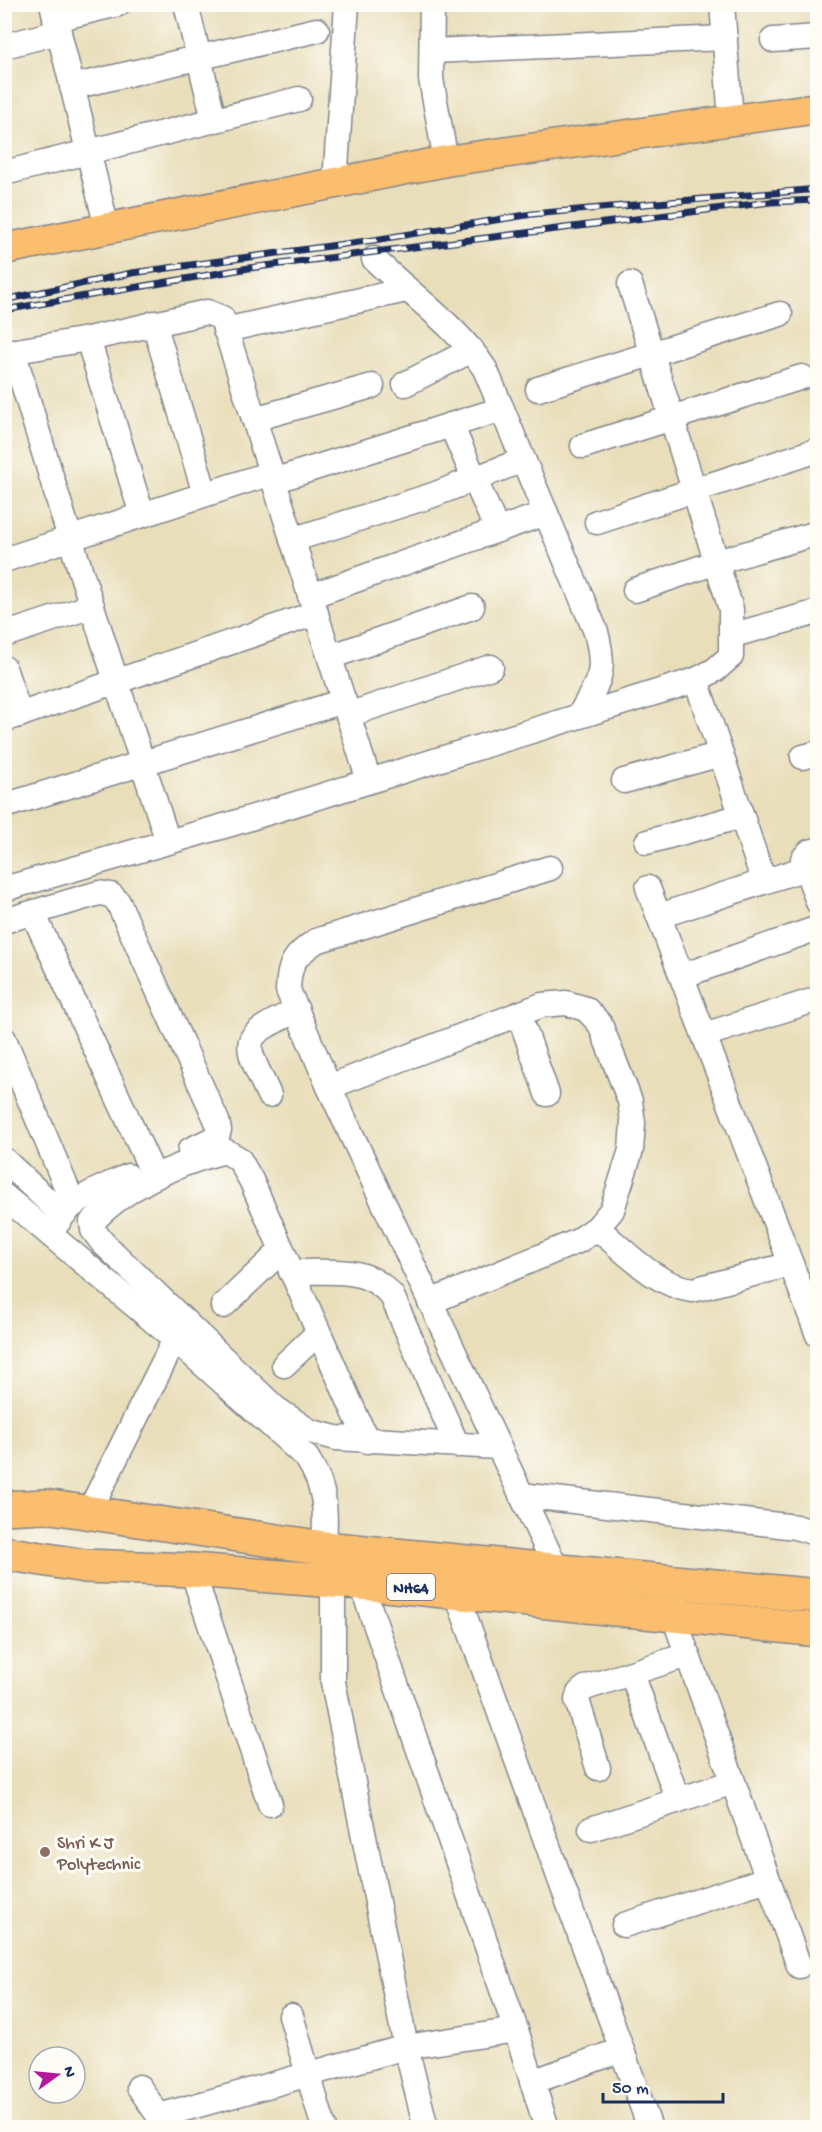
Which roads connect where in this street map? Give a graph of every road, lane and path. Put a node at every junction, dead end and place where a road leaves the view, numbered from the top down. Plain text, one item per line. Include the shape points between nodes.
1 (118, 4) edge
2 (186, 4) edge
3 (347, 4) edge
4 (432, 4) edge
5 (722, 4) edge
6 (55, 18) edge
7 (317, 30) dead end
8 (818, 37) edge
9 (725, 38) junction
10 (773, 40) dead end
11 (4, 46) edge
12 (432, 51) junction
13 (200, 58) junction
14 (72, 87) junction
15 (299, 99) dead end
16 (818, 108) edge
17 (214, 120) junction
18 (731, 120) junction
19 (88, 152) junction
20 (446, 161) junction
21 (4, 173) edge
22 (335, 183) junction
23 (107, 228) junction
24 (4, 249) edge
25 (374, 259) dead end
26 (630, 284) dead end
27 (406, 290) junction
28 (780, 314) dead end
29 (154, 323) junction
30 (225, 330) junction
31 (88, 339) junction
32 (472, 350) junction
33 (9, 352) edge
34 (652, 355) junction
35 (802, 377) dead end
36 (405, 384) dead end
37 (372, 386) dead end
38 (538, 389) dead end
39 (502, 409) junction
40 (672, 418) junction
41 (254, 419) junction
42 (451, 425) junction
43 (583, 446) dead end
44 (818, 450) edge
45 (523, 460) junction
46 (272, 477) junction
47 (475, 480) junction
48 (694, 489) junction
49 (205, 494) junction
50 (546, 513) junction
51 (142, 515) junction
52 (597, 522) dead end
53 (497, 530) junction
54 (818, 533) edge
55 (70, 538) junction
56 (292, 540) junction
57 (4, 560) edge
58 (717, 562) junction
59 (635, 590) dead end
60 (313, 605) junction
61 (92, 606) junction
62 (472, 607) dead end
63 (818, 612) edge
64 (4, 635) edge
65 (733, 635) junction
66 (330, 657) junction
67 (490, 667) dead end
68 (4, 668) edge
69 (696, 680) junction
70 (117, 682) junction
71 (346, 708) junction
72 (579, 716) junction
73 (12, 718) edge
74 (721, 754) junction
75 (143, 764) junction
76 (369, 781) junction
77 (624, 781) dead end
78 (4, 806) edge
79 (742, 816) junction
80 (168, 842) junction
81 (647, 842) dead end
82 (812, 859) edge
83 (550, 868) dead end
84 (764, 882) junction
85 (648, 888) dead end
86 (4, 889) edge
87 (818, 902) edge
88 (33, 913) junction
89 (659, 916) junction
90 (4, 921) edge
91 (818, 928) edge
92 (682, 976) junction
93 (818, 999) edge
94 (297, 1010) junction
95 (519, 1014) junction
96 (704, 1035) junction
97 (4, 1039) edge
98 (329, 1087) junction
99 (547, 1094) dead end
100 (269, 1095) dead end
101 (4, 1160) edge
102 (149, 1165) junction
103 (4, 1196) edge
104 (62, 1217) junction
105 (597, 1228) junction
106 (282, 1250) junction
107 (791, 1264) junction
108 (291, 1272) junction
109 (430, 1302) junction
110 (223, 1306) dead end
111 (318, 1333) junction
112 (818, 1335) edge
113 (175, 1339) junction
114 (284, 1365) dead end
115 (367, 1441) junction
116 (457, 1445) junction
117 (498, 1447) junction
118 (521, 1495) junction
119 (4, 1508) edge
120 (89, 1512) junction
121 (818, 1534) edge
122 (5, 1554) edge
123 (338, 1565) junction
124 (192, 1570) junction
125 (557, 1571) junction
126 (677, 1582) junction
127 (456, 1592) junction
128 (818, 1596) edge
129 (575, 1605) junction
130 (674, 1615) junction
131 (818, 1630) edge
132 (687, 1655) junction
133 (632, 1674) junction
134 (598, 1768) dead end
135 (733, 1782) junction
136 (678, 1800) junction
137 (270, 1804) dead end
138 (591, 1829) dead end
139 (767, 1879) junction
140 (624, 1925) dead end
141 (799, 1966) dead end
142 (291, 2016) dead end
143 (516, 2030) junction
144 (406, 2047) junction
145 (621, 2050) junction
146 (309, 2074) junction
147 (532, 2082) junction
148 (139, 2087) dead end
149 (163, 2122) edge
150 (324, 2127) edge
151 (426, 2127) edge
152 (546, 2127) edge
153 (650, 2127) edge

1 - 6 street
2 - 13 street
3 - 22 street
4 - 12 street
5 - 9 street
6 - 11 street
6 - 14 street
7 - 13 street
8 - 10 street
9 - 12 street
9 - 18 street
12 - 20 street via 431,79
13 - 14 street
13 - 17 street
14 - 19 street
15 - 17 street
16 - 18 main road
17 - 19 street
18 - 20 main road
19 - 21 street
19 - 23 street
20 - 22 main road
22 - 23 main road
23 - 24 main road
25 - 27 street
26 - 34 street
27 - 30 street
27 - 32 street
28 - 34 street
29 - 30 street via 207,312 222,318
29 - 31 street
29 - 49 street
30 - 41 street
31 - 33 street
31 - 51 street
32 - 36 street
32 - 39 street
33 - 55 street
34 - 38 street
34 - 40 street
35 - 40 street
37 - 41 street
39 - 42 street
39 - 45 street
40 - 43 street
40 - 48 street
41 - 46 street
42 - 46 street
42 - 47 street
44 - 48 street
45 - 47 street
45 - 50 street
46 - 49 street
46 - 56 street
47 - 53 street
47 - 56 street
48 - 52 street
48 - 58 street
49 - 51 street
50 - 53 street
50 - 72 street via 603,658 600,679
51 - 55 street
53 - 60 street
54 - 58 street
55 - 57 street
55 - 61 street
56 - 60 street
58 - 59 street
58 - 65 street via 731,609
60 - 66 street
60 - 70 street
61 - 64 street
61 - 70 street
62 - 66 street
63 - 65 street
65 - 69 street via 730,656
66 - 71 street
67 - 71 street
68 - 73 street
69 - 72 street
69 - 74 street
70 - 73 street
70 - 75 street
71 - 75 street
71 - 76 street
72 - 76 street
74 - 77 street
74 - 79 street
75 - 78 street
75 - 80 street
76 - 80 street
79 - 81 street
79 - 84 street
80 - 86 street
82 - 84 street
82 - 87 street
83 - 94 street via 316,941 297,954 289,973 288,990
84 - 89 street
85 - 89 street
88 - 90 street
88 - 102 street
88 - 102 street via 105,892 118,902 219,1130 208,1143
89 - 92 street
91 - 92 street
92 - 96 street
93 - 96 street
94 - 98 street
94 - 100 street via 258,1029 249,1043 250,1055
95 - 98 street
95 - 99 street
95 - 105 street via 542,1005 566,1003 586,1010 600,1024 630,1101 631,1150 612,1210
96 - 107 street
97 - 104 street
98 - 109 street
101 - 104 street
102 - 104 street
103 - 104 street
104 - 113 street
105 - 107 street via 677,1289 693,1290
105 - 109 street via 578,1241
106 - 108 street
106 - 110 street
106 - 115 street via 239,1159 225,1151 192,1159 146,1182 112,1201 92,1222 102,1242 275,1408 309,1431
107 - 112 street
108 - 111 street
108 - 116 street via 364,1273 382,1283 392,1296
109 - 117 street
111 - 114 street
111 - 115 street
113 - 120 street
113 - 123 street via 307,1458 318,1474
115 - 116 street
116 - 117 street
117 - 118 street
118 - 121 street via 796,1527
118 - 125 street
119 - 120 highway, NH64 via 45,1506
120 - 123 highway, NH64
122 - 124 highway, NH64 via 85,1566
123 - 124 highway, NH64
123 - 125 highway, NH64
123 - 127 highway, NH64
123 - 143 street
123 - 144 street via 333,1682
124 - 137 street
125 - 126 highway, NH64
125 - 129 street
126 - 128 highway, NH64
126 - 130 street
127 - 129 highway, NH64
127 - 145 street
129 - 130 highway, NH64
130 - 131 highway, NH64
130 - 132 street
132 - 133 street
132 - 135 street
133 - 134 street via 579,1693 577,1700
133 - 136 street
135 - 136 street
135 - 139 street
136 - 138 street
139 - 140 street
139 - 141 street
142 - 146 street
143 - 144 street
143 - 147 street
144 - 146 street
144 - 151 street
145 - 147 street
145 - 153 street
146 - 149 street
146 - 150 street
147 - 152 street
148 - 149 street

